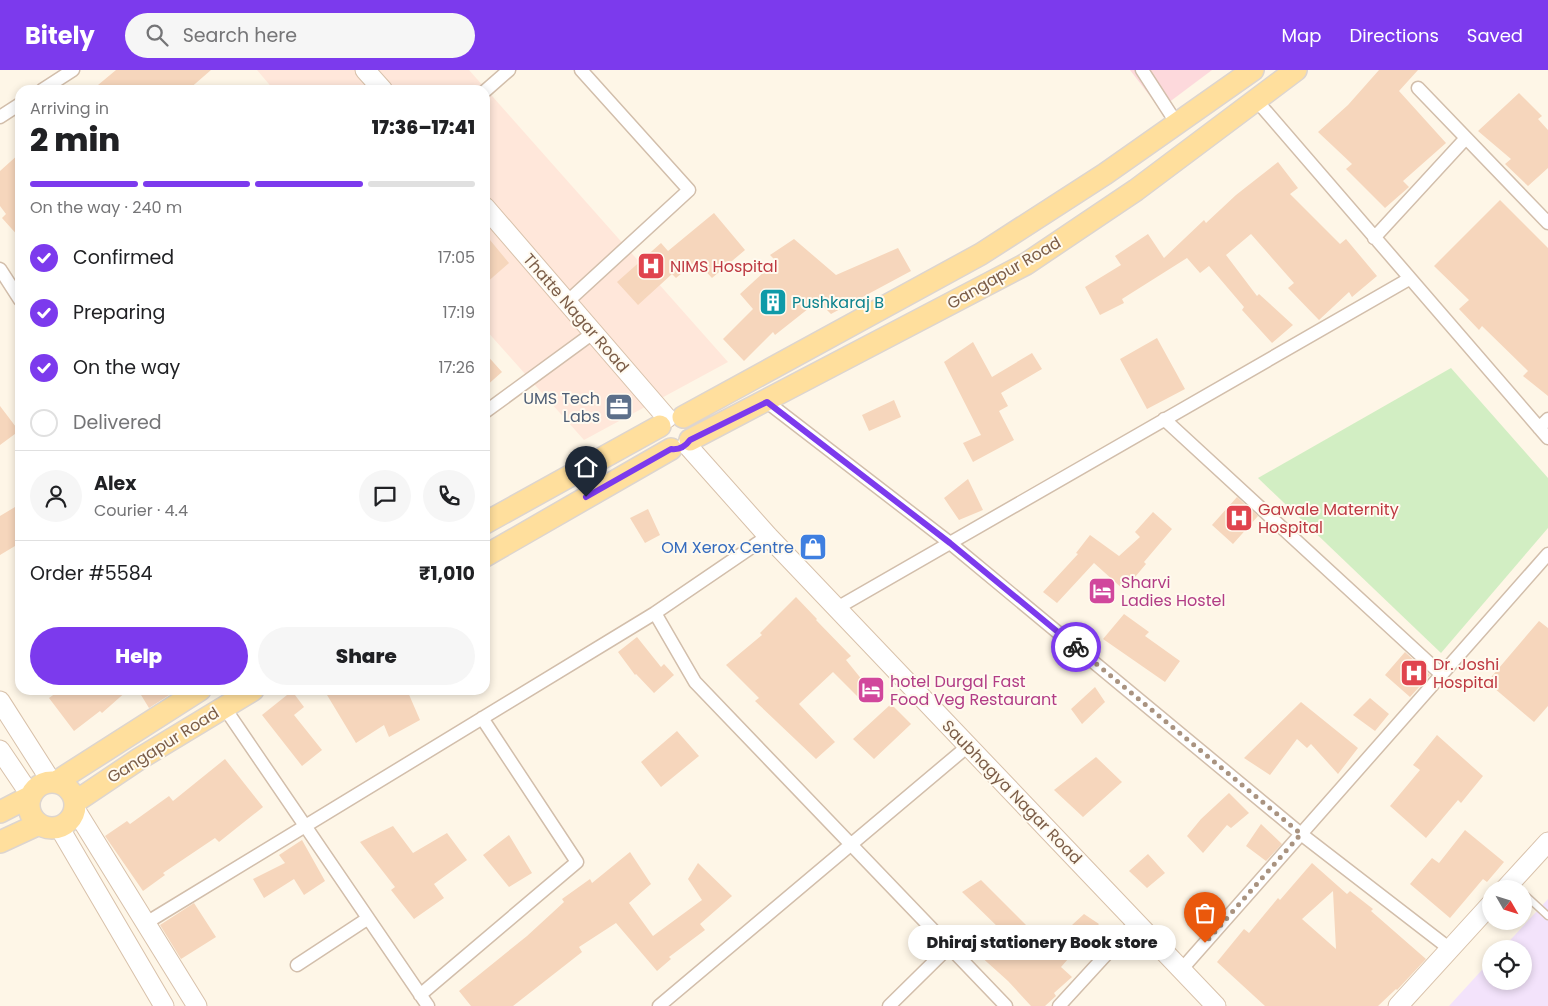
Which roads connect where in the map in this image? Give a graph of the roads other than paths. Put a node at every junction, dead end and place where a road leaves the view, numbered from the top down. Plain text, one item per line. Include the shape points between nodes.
1 (73, 70) edge
2 (365, 70) edge
3 (509, 70) edge
4 (581, 70) edge
5 (1142, 70) edge
6 (1253, 70) edge
7 (1296, 70) edge
8 (50, 85) edge
9 (378, 85) edge
10 (490, 87) edge
11 (1418, 88) dead end
12 (1257, 101) junction
13 (15, 107) edge
14 (0, 117) edge
15 (1177, 124) junction
16 (1466, 138) junction
17 (490, 213) edge
18 (1548, 223) edge
19 (1374, 238) junction
20 (0, 269) edge
21 (1409, 279) junction
22 (15, 292) edge
23 (567, 302) junction
24 (593, 333) junction
25 (767, 402) junction
26 (490, 408) edge
27 (1164, 419) junction
28 (670, 420) junction
29 (1544, 423) edge
30 (1548, 438) edge
31 (683, 445) junction
32 (490, 519) edge
33 (768, 536) junction
34 (950, 543) junction
35 (490, 553) edge
36 (1548, 554) edge
37 (837, 608) junction
38 (655, 613) junction
39 (1441, 674) junction
40 (192, 695) edge
41 (244, 695) edge
42 (0, 700) edge
43 (224, 707) junction
44 (482, 718) junction
45 (968, 746) junction
46 (0, 750) edge
47 (53, 782) junction
48 (31, 796) junction
49 (75, 805) junction
50 (0, 812) edge
51 (49, 826) junction
52 (305, 826) junction
53 (1301, 834) junction
54 (0, 842) edge
55 (1548, 842) edge
56 (849, 844) junction
57 (1520, 880) edge
58 (1532, 903) edge
59 (1482, 914) edge
60 (1548, 916) edge
61 (367, 919) junction
62 (146, 922) junction
63 (1136, 922) junction
64 (949, 947) junction
65 (1450, 949) junction
66 (297, 965) dead end
67 (1181, 970) junction
68 (420, 995) junction
69 (164, 1006) edge
70 (197, 1006) edge
71 (428, 1006) edge
72 (659, 1006) edge
73 (889, 1006) edge
74 (1006, 1006) edge
75 (1059, 1006) edge
76 (1216, 1006) edge
77 (1398, 1006) edge

1 - 8 street
2 - 9 street
3 - 10 street
4 - 23 street via 689,190
5 - 15 street
6 - 15 main road, Gangapur Road
7 - 12 main road, Gangapur Road
11 - 16 street
12 - 19 street
12 - 25 main road, Gangapur Road via 1136,190 1026,264
13 - 14 street
15 - 28 main road, Gangapur Road via 981,254
16 - 18 street
16 - 19 street
17 - 23 street, Thatte Nagar Road
19 - 21 street
20 - 22 street
21 - 27 street
21 - 29 street
23 - 24 street, Thatte Nagar Road
24 - 26 street
24 - 28 street, Thatte Nagar Road
25 - 31 main road, Gangapur Road
25 - 34 street
27 - 34 street
27 - 39 street
28 - 31 main road via 690,425 692,435
28 - 31 main road via 658,432 662,442
28 - 32 main road, Gangapur Road
29 - 30 street
31 - 33 street, Saubhagya Nagar Road
31 - 35 main road, Gangapur Road
33 - 37 street, Saubhagya Nagar Road
33 - 38 street
34 - 37 street
34 - 53 street
36 - 39 street
37 - 45 street, Saubhagya Nagar Road
38 - 44 street
38 - 56 street via 695,682
39 - 53 street
40 - 47 main road, Gangapur Road
41 - 43 main road, Gangapur Road
42 - 47 street
43 - 49 main road, Gangapur Road via 139,759
43 - 52 street
44 - 52 street
44 - 68 street via 577,862
45 - 56 street
45 - 63 street, Saubhagya Nagar Road
46 - 48 street
47 - 48 main road via 42,785
47 - 49 main road via 68,789
48 - 50 main road
48 - 51 main road via 30,812
49 - 51 main road via 72,816
49 - 62 street
51 - 54 main road
51 - 69 street
52 - 61 street
52 - 62 street
53 - 65 street
53 - 67 street
55 - 57 street
56 - 64 street
56 - 72 street
58 - 60 lane
59 - 65 street
61 - 66 street
61 - 68 street
62 - 70 street
63 - 67 street, Saubhagya Nagar Road
63 - 75 street
64 - 73 street
64 - 74 street
65 - 77 street
67 - 76 street, Saubhagya Nagar Road
68 - 71 street

